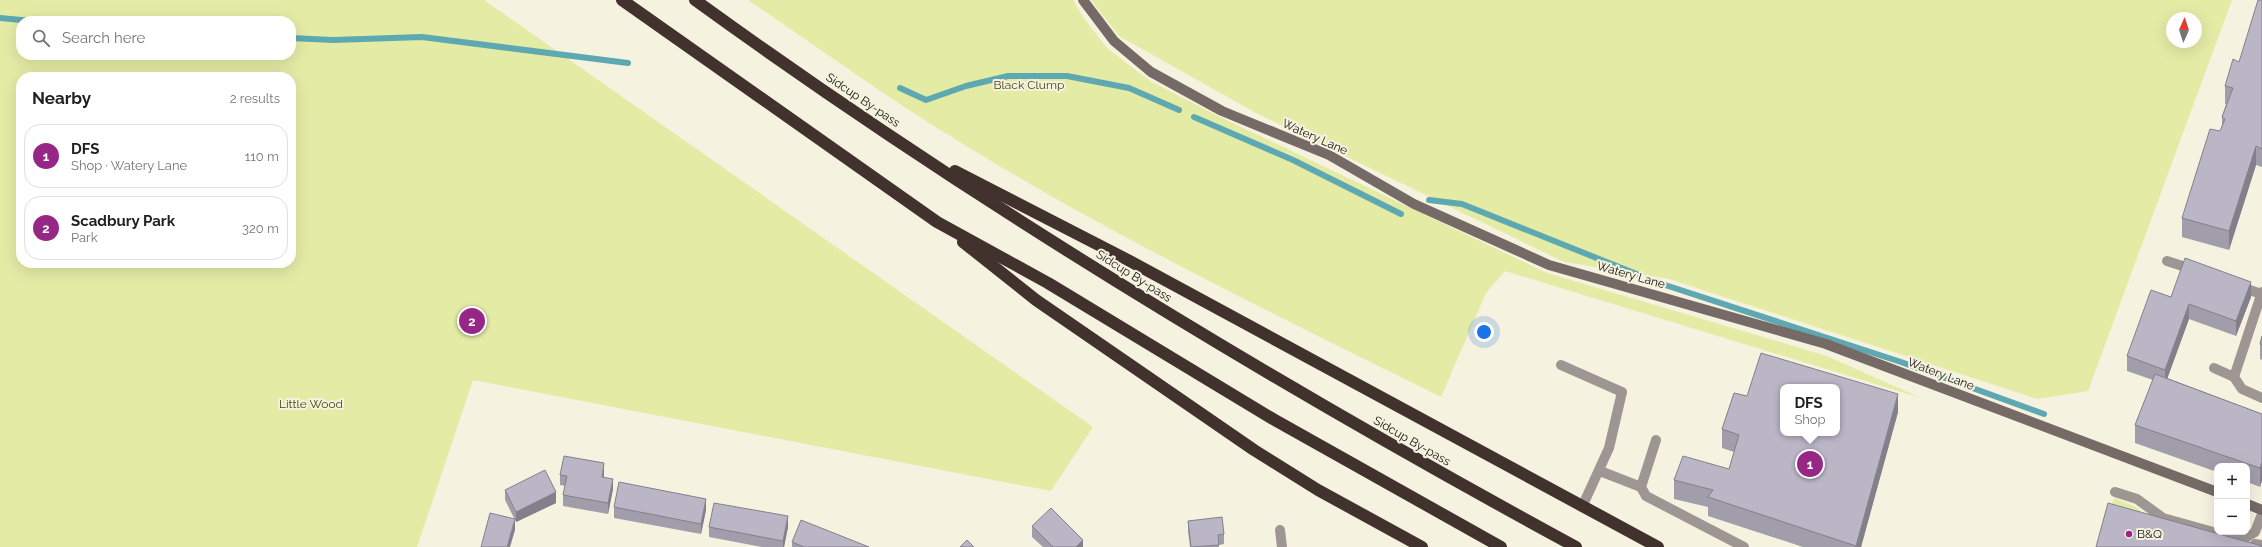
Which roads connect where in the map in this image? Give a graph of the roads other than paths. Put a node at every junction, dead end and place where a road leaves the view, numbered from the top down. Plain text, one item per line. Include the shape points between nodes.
1 (622, 0) edge
2 (695, 0) edge
3 (1084, 0) edge
4 (911, 149) junction
5 (937, 222) junction
6 (2167, 261) dead end
7 (2204, 273) edge
8 (2232, 283) edge
9 (2262, 293) edge
10 (1561, 365) dead end
11 (2214, 368) dead end
12 (2234, 377) junction
13 (2262, 398) edge
14 (1656, 440) dead end
15 (1600, 470) junction
16 (1641, 487) junction
17 (2214, 491) edge
18 (2115, 492) dead end
19 (2250, 505) edge
20 (1582, 507) junction
21 (2262, 510) edge
22 (2262, 514) edge
23 (1280, 530) dead end
24 (1282, 547) edge
25 (1422, 547) edge
26 (1501, 547) edge
27 (1576, 547) edge
28 (1658, 547) edge
29 (1744, 547) edge

1 - 5 highway
2 - 4 highway, Sidcup By-pass
3 - 17 street, Watery Lane via 1114,41 1151,72 1222,111 1329,155 1414,204 1542,262 1826,344
4 - 20 highway via 1126,259
4 - 27 highway, Sidcup By-pass via 1016,219 1291,388
5 - 25 highway via 1036,300 1217,425 1318,490
5 - 26 highway via 1048,283 1279,423
6 - 7 street
8 - 9 street
9 - 12 street
10 - 15 street via 1622,392 1610,448
11 - 12 street
12 - 13 street via 2242,389
14 - 16 street
15 - 16 street
15 - 20 street
16 - 29 street via 1646,496
18 - 22 street via 2137,499 2164,518 2242,540 2255,532
19 - 21 street
20 - 28 highway
23 - 24 street

